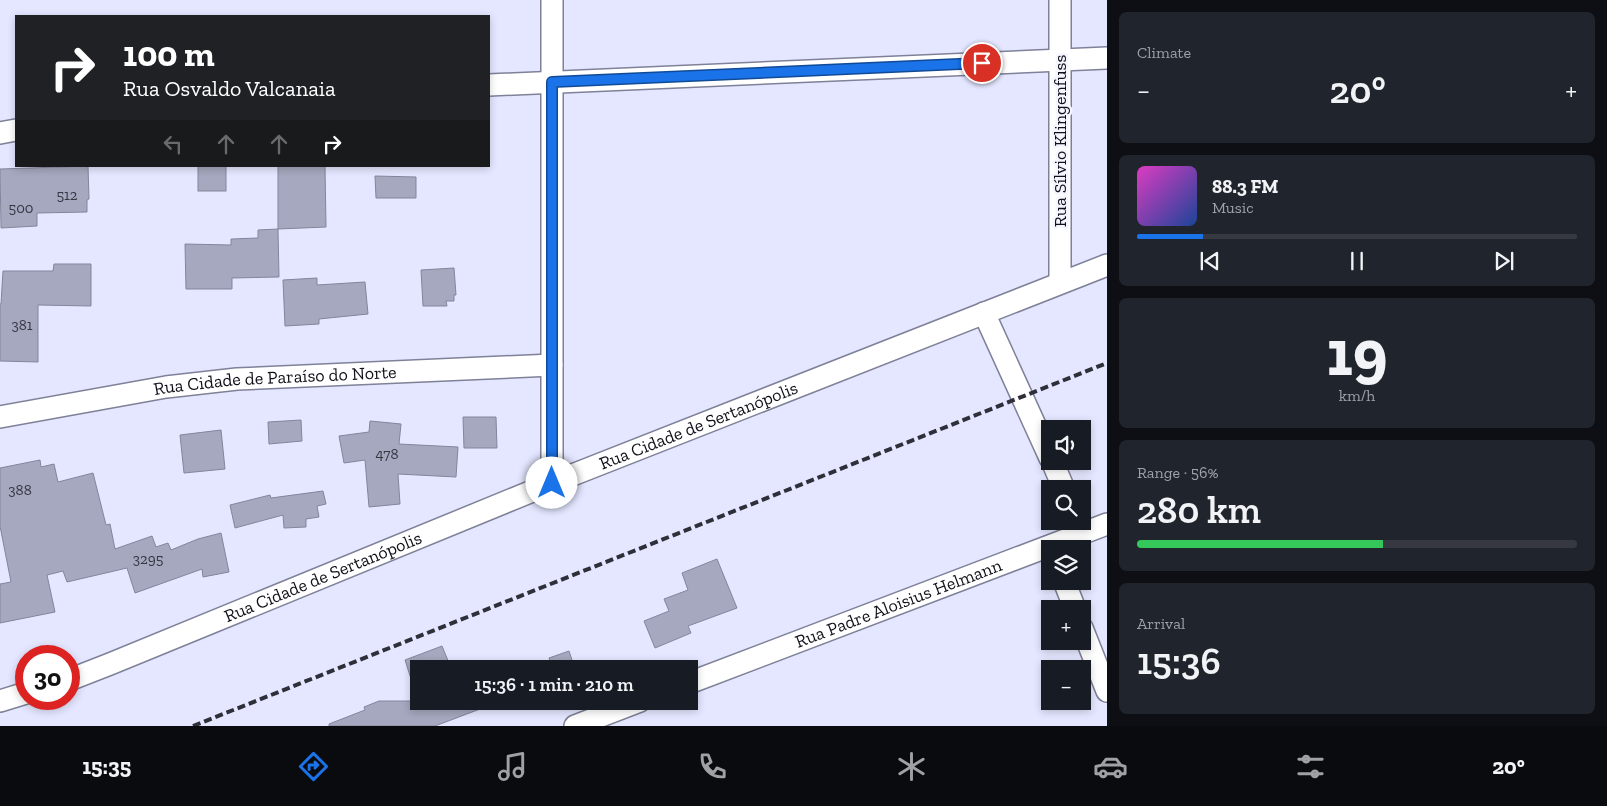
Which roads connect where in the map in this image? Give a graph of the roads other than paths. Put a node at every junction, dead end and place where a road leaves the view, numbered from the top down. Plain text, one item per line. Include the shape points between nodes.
1 (552, 0) edge
2 (1060, 0) edge
3 (1107, 58) edge
4 (1060, 60) junction
5 (552, 82) junction
6 (490, 85) edge
7 (15, 130) edge
8 (0, 133) edge
9 (1107, 265) edge
10 (1060, 282) junction
11 (984, 313) junction
12 (552, 365) junction
13 (0, 417) edge
14 (1041, 438) edge
15 (552, 483) junction
16 (1107, 524) edge
17 (1069, 536) edge
18 (1091, 650) edge
19 (80, 676) edge
20 (698, 680) edge
21 (1107, 692) edge
22 (15, 696) edge
23 (0, 701) edge
24 (617, 710) edge
25 (575, 726) edge

1 - 5 street
2 - 4 street, Rua Sílvio Klingenfuss
3 - 4 street
4 - 5 street
4 - 10 street, Rua Sílvio Klingenfuss
5 - 6 street
5 - 12 street
7 - 8 street
9 - 10 street, Rua Cidade de Sertanópolis
10 - 11 street, Rua Cidade de Sertanópolis
11 - 14 street
11 - 15 street, Rua Cidade de Sertanópolis
12 - 13 street, Rua Cidade de Paraíso do Norte via 202,382
12 - 15 street
15 - 19 street, Rua Cidade de Sertanópolis
16 - 17 street, Rua Padre Aloisius Helmann
17 - 20 street, Rua Padre Aloisius Helmann
18 - 21 street
22 - 23 street
24 - 25 street

